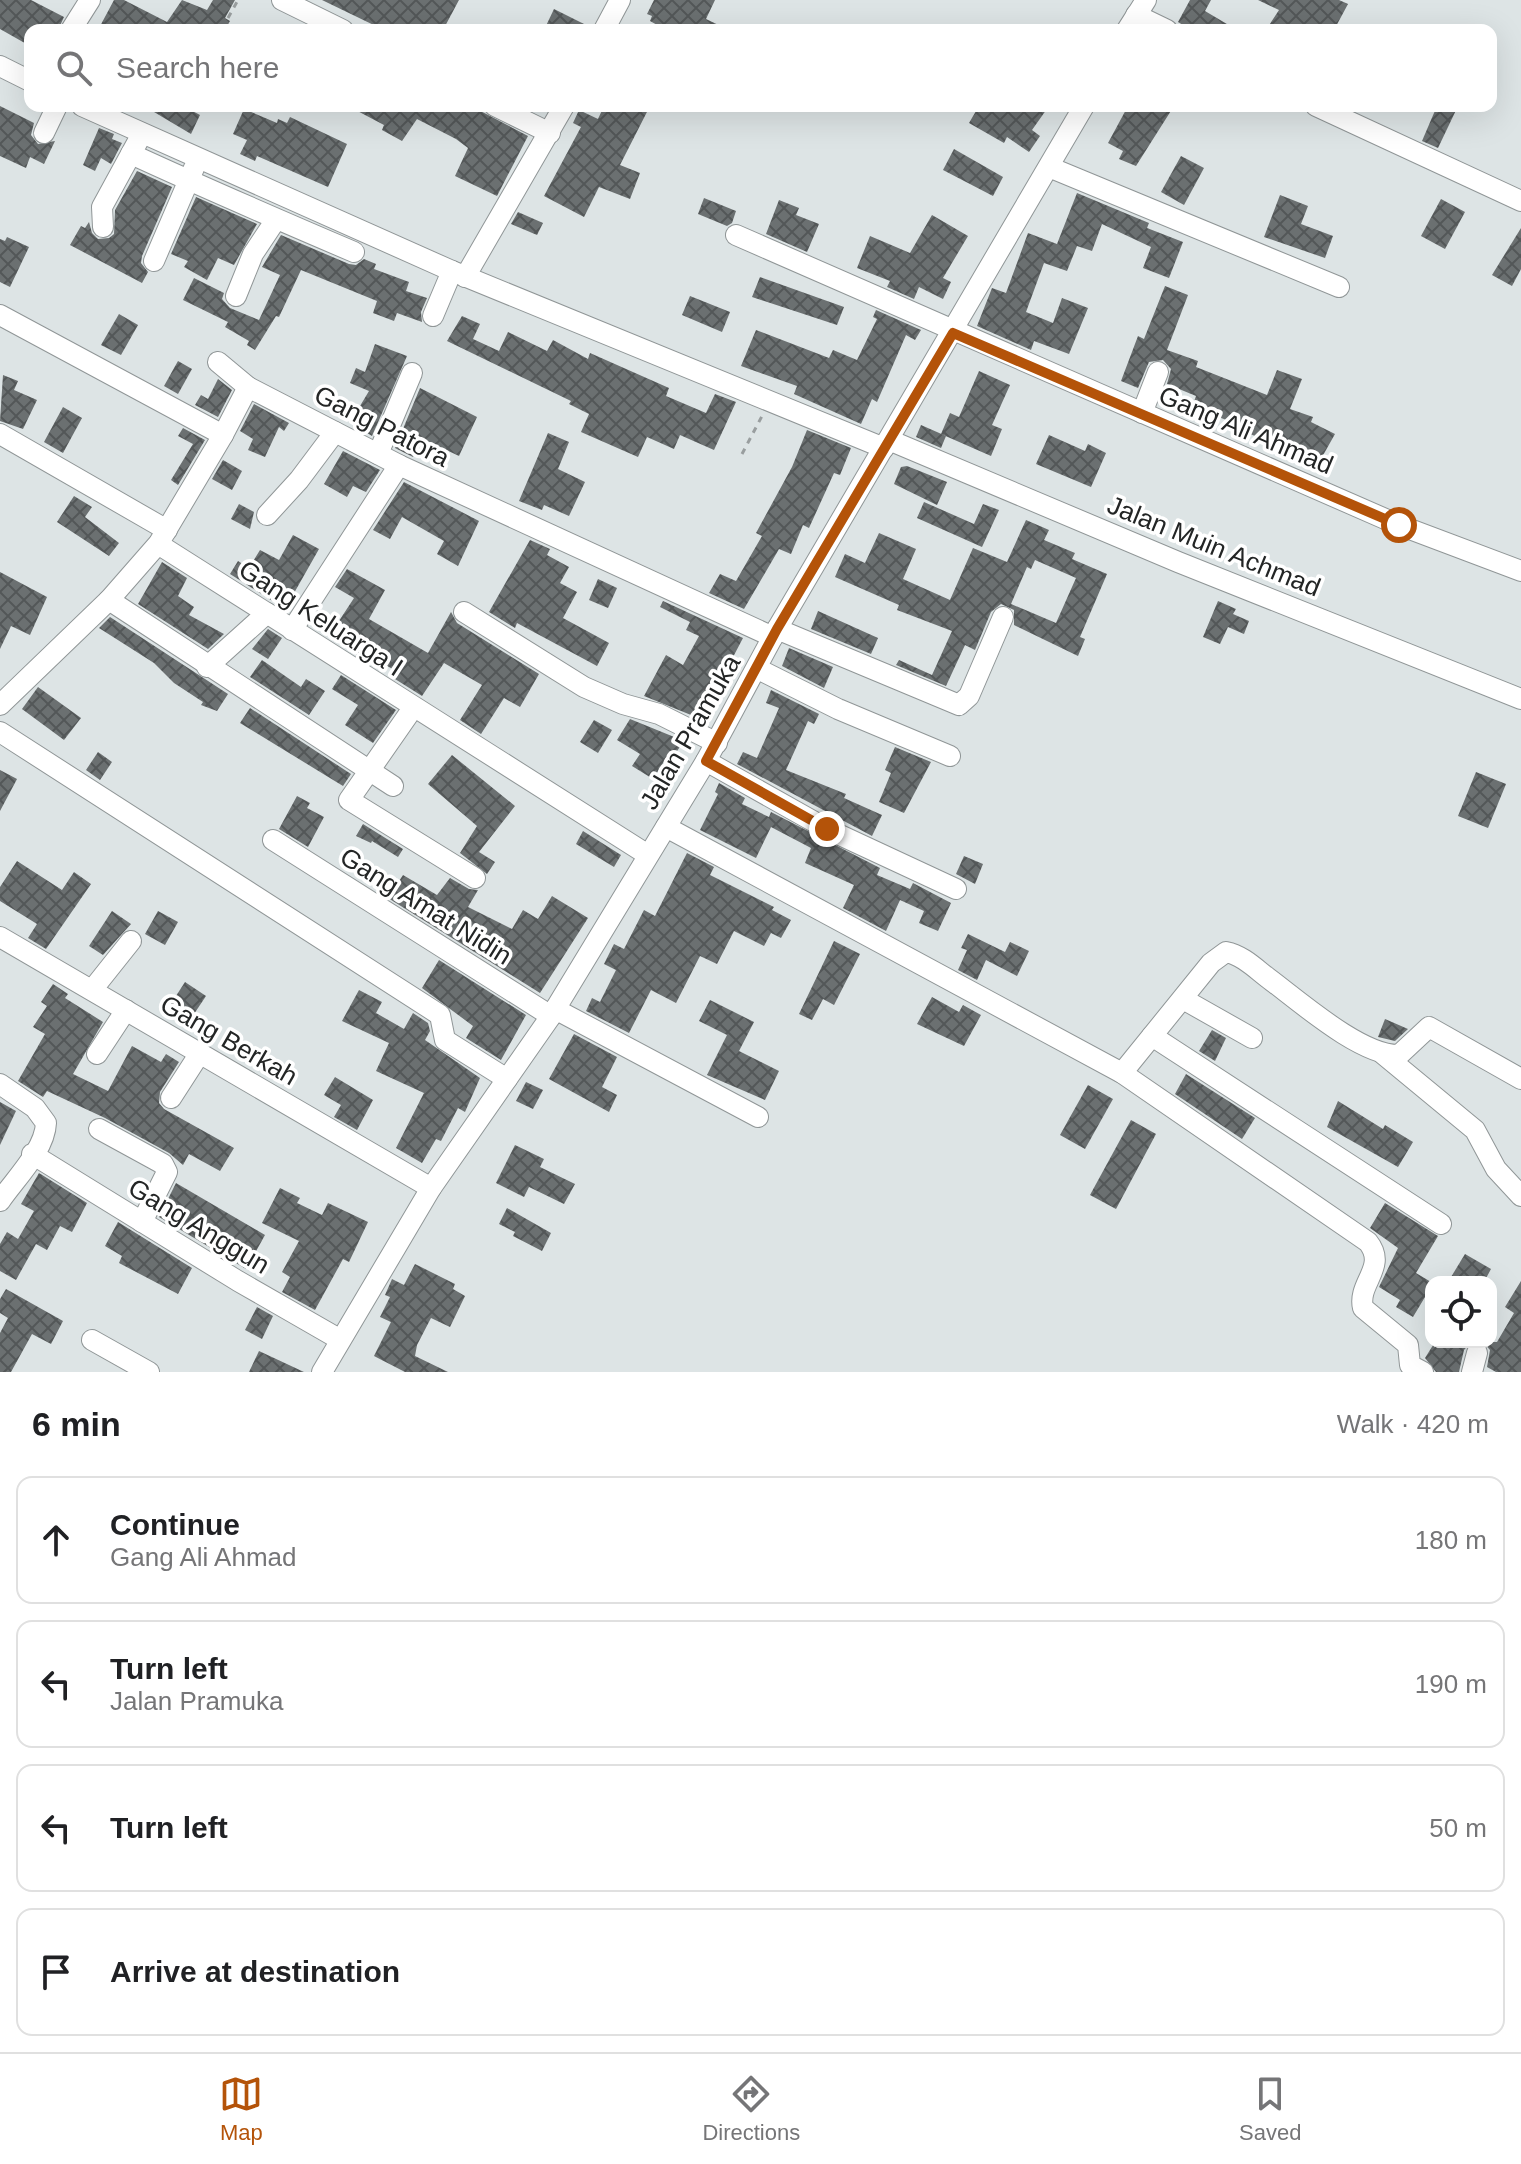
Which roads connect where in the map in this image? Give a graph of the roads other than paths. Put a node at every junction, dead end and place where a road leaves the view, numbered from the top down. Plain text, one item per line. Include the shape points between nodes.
1 (282, 0) edge
2 (620, 0) edge
3 (83, 2) edge
4 (1136, 15) edge
5 (74, 24) edge
6 (331, 24) edge
7 (607, 24) edge
8 (1155, 24) edge
9 (0, 66) edge
10 (24, 78) edge
11 (54, 112) edge
12 (95, 112) edge
13 (507, 112) edge
14 (561, 112) edge
15 (1081, 112) edge
16 (1329, 112) edge
17 (44, 133) dead end
18 (550, 133) junction
19 (142, 134) junction
20 (131, 154) junction
21 (197, 161) junction
22 (1049, 167) junction
23 (189, 180) junction
24 (274, 194) junction
25 (1521, 201) edge
26 (312, 211) junction
27 (270, 218) junction
28 (103, 227) dead end
29 (305, 231) junction
30 (736, 235) dead end
31 (354, 252) dead end
32 (154, 261) dead end
33 (458, 274) junction
34 (1339, 287) dead end
35 (236, 296) dead end
36 (0, 315) edge
37 (433, 316) dead end
38 (953, 333) junction
39 (218, 362) dead end
40 (1158, 372) dead end
41 (412, 373) dead end
42 (248, 387) junction
43 (1142, 413) junction
44 (335, 432) junction
45 (0, 434) edge
46 (223, 435) junction
47 (886, 444) junction
48 (378, 454) junction
49 (399, 465) junction
50 (267, 515) dead end
51 (163, 537) junction
52 (1521, 571) edge
53 (109, 600) junction
54 (464, 612) dead end
55 (267, 613) junction
56 (1003, 617) dead end
57 (292, 630) junction
58 (775, 633) junction
59 (207, 667) junction
60 (758, 669) junction
61 (1521, 699) edge
62 (0, 705) edge
63 (413, 708) junction
64 (0, 732) edge
65 (712, 752) junction
66 (950, 756) dead end
67 (368, 769) junction
68 (393, 786) dead end
69 (666, 827) junction
70 (273, 840) dead end
71 (648, 855) junction
72 (475, 878) dead end
73 (956, 889) dead end
74 (0, 937) edge
75 (131, 941) dead end
76 (92, 990) junction
77 (1183, 999) junction
78 (126, 1010) junction
79 (553, 1013) junction
80 (1152, 1036) junction
81 (1252, 1038) dead end
82 (200, 1053) junction
83 (97, 1054) dead end
84 (1383, 1054) junction
85 (1122, 1073) junction
86 (507, 1079) junction
87 (1521, 1079) edge
88 (0, 1084) edge
89 (171, 1098) dead end
90 (758, 1117) dead end
91 (99, 1129) dead end
92 (32, 1154) junction
93 (431, 1188) junction
94 (1521, 1196) edge
95 (0, 1201) edge
96 (142, 1222) junction
97 (1441, 1224) dead end
98 (339, 1339) junction
99 (92, 1340) dead end
100 (149, 1372) edge
101 (322, 1372) edge
102 (1423, 1372) edge

1 - 6 street
2 - 7 street
3 - 5 street
4 - 8 street
9 - 10 street
11 - 17 street
12 - 19 street
13 - 18 street
14 - 18 street
15 - 22 street, Jalan Pramuka
16 - 25 street
18 - 33 street
19 - 20 street
19 - 21 street
20 - 23 street
20 - 28 street via 102,207
21 - 23 street
21 - 24 street
22 - 34 street
22 - 38 street, Jalan Pramuka
23 - 27 street
23 - 32 street
24 - 26 street
24 - 27 street
26 - 29 street
26 - 33 street
27 - 29 street
27 - 35 street
29 - 31 street
30 - 38 street, Gang Ali Ahmad
33 - 37 street
33 - 47 street via 769,402
36 - 46 street
38 - 43 street, Gang Ali Ahmad
38 - 47 street, Jalan Pramuka
39 - 42 street, Gang Patora
40 - 43 street
41 - 48 street
42 - 44 street, Gang Patora
42 - 46 street
43 - 52 street, Gang Ali Ahmad via 1399,525
44 - 48 street, Gang Patora
44 - 50 street
45 - 51 street, Gang Keluarga I
46 - 51 street
47 - 58 street, Jalan Pramuka
47 - 61 street, Jalan Muin Achmad
48 - 49 street, Gang Patora
49 - 57 street
49 - 58 street, Gang Patora
51 - 53 street
51 - 55 street, Gang Keluarga I
53 - 59 street
53 - 62 street
54 - 65 street via 584,687 659,714
55 - 57 street, Gang Keluarga I
55 - 59 street
56 - 58 street, Gang Patora via 969,696 959,705
57 - 63 street, Gang Keluarga I
58 - 60 street, Jalan Pramuka
59 - 67 street
60 - 65 street, Jalan Pramuka
60 - 66 street
63 - 67 street
63 - 71 street, Gang Keluarga I
64 - 86 street via 440,1015 445,1040
65 - 69 street, Jalan Pramuka
65 - 73 street via 827,829
67 - 68 street
67 - 72 street via 349,800
69 - 71 street, Jalan Pramuka
69 - 85 street
70 - 79 street, Gang Amat Nidin
71 - 79 street, Jalan Pramuka
74 - 76 street, Gang Berkah
75 - 76 street
76 - 78 street, Gang Berkah
77 - 80 street
77 - 81 street
77 - 84 street via 1219,956 1235,954 1322,1018
78 - 82 street, Gang Berkah
78 - 83 street
79 - 86 street, Jalan Pramuka
79 - 90 street, Gang Amat Nidin
80 - 85 street
80 - 97 street
82 - 89 street
82 - 93 street, Gang Berkah
84 - 87 street via 1399,1055 1429,1027
84 - 94 street via 1475,1130 1496,1169
85 - 102 street via 1368,1242 1376,1268 1362,1294 1363,1308 1399,1334 1408,1345 1410,1365
86 - 93 street, Jalan Pramuka
88 - 92 street via 44,1117 46,1129
91 - 96 street via 163,1164 167,1172
92 - 95 street
92 - 96 street, Gang Anggun
93 - 98 street, Jalan Pramuka
96 - 98 street, Gang Anggun
98 - 101 street, Jalan Pramuka
99 - 100 street

